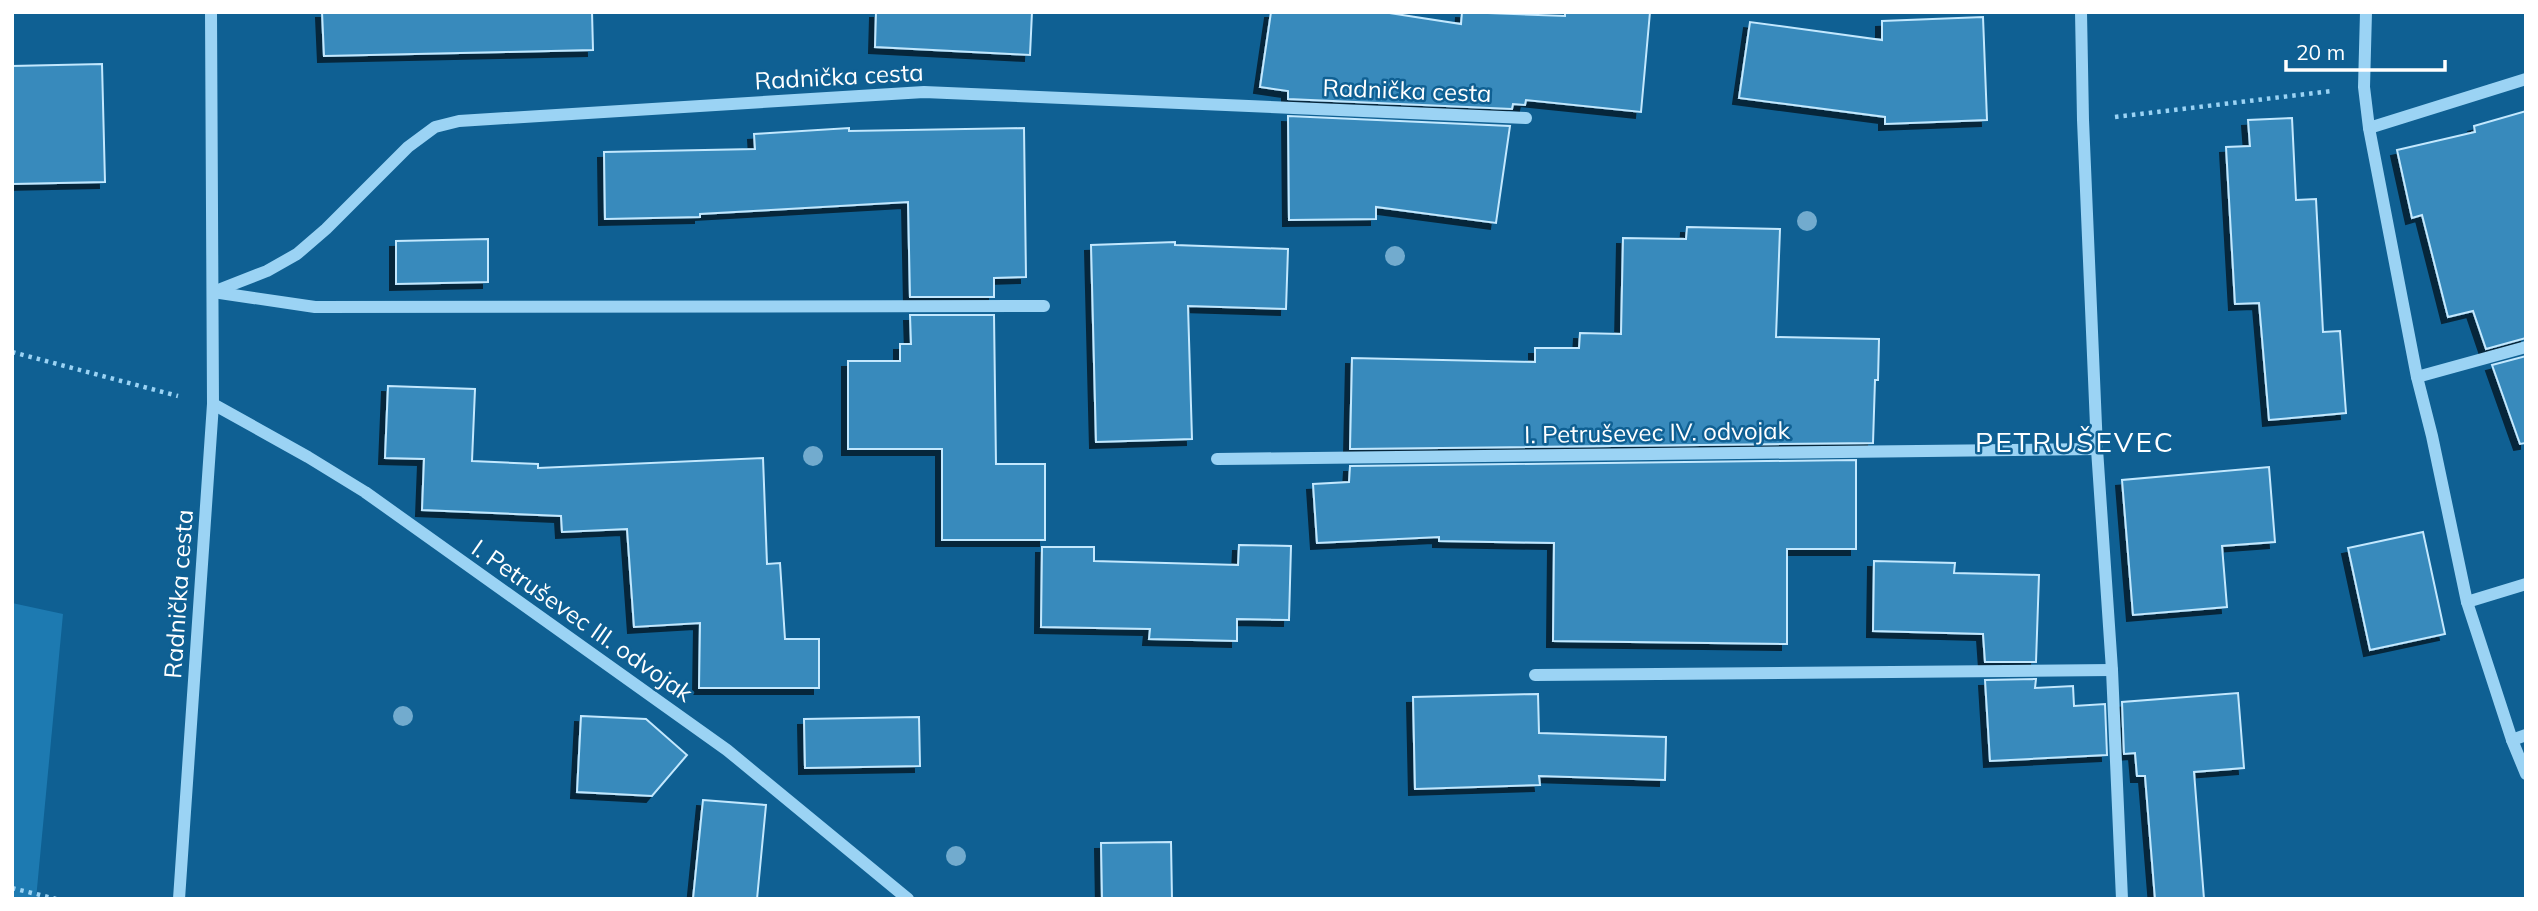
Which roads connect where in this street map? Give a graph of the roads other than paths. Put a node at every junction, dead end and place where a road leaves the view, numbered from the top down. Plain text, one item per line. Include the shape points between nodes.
1 (211, 12) edge
2 (2081, 12) edge
3 (2366, 12) edge
4 (2526, 79) edge
5 (1526, 118) dead end
6 (2369, 128) junction
7 (213, 292) junction
8 (1044, 306) dead end
9 (2526, 347) edge
10 (2417, 377) junction
11 (213, 404) junction
12 (2097, 449) junction
13 (1217, 459) dead end
14 (2526, 584) edge
15 (2467, 602) junction
16 (2112, 670) junction
17 (1535, 675) dead end
18 (2526, 736) edge
19 (2512, 740) junction
20 (2526, 774) edge
21 (179, 899) edge
22 (908, 899) edge
23 (2122, 899) edge

1 - 7 street, Radnička cesta
2 - 12 street
3 - 6 street via 2364,87
4 - 6 street
5 - 7 street, Radnička cesta via 924,92 459,121 435,127 408,147 297,254
6 - 10 street
7 - 8 street via 315,307
7 - 11 street, Radnička cesta
9 - 10 street
10 - 15 street
11 - 21 street, Radnička cesta
11 - 22 street, I. Petruševec III. odvojak via 365,492 727,750
12 - 13 street, I. Petruševec IV. odvojak
12 - 16 street
14 - 15 street
15 - 19 street
16 - 17 street
16 - 23 street
18 - 19 street
19 - 20 street

